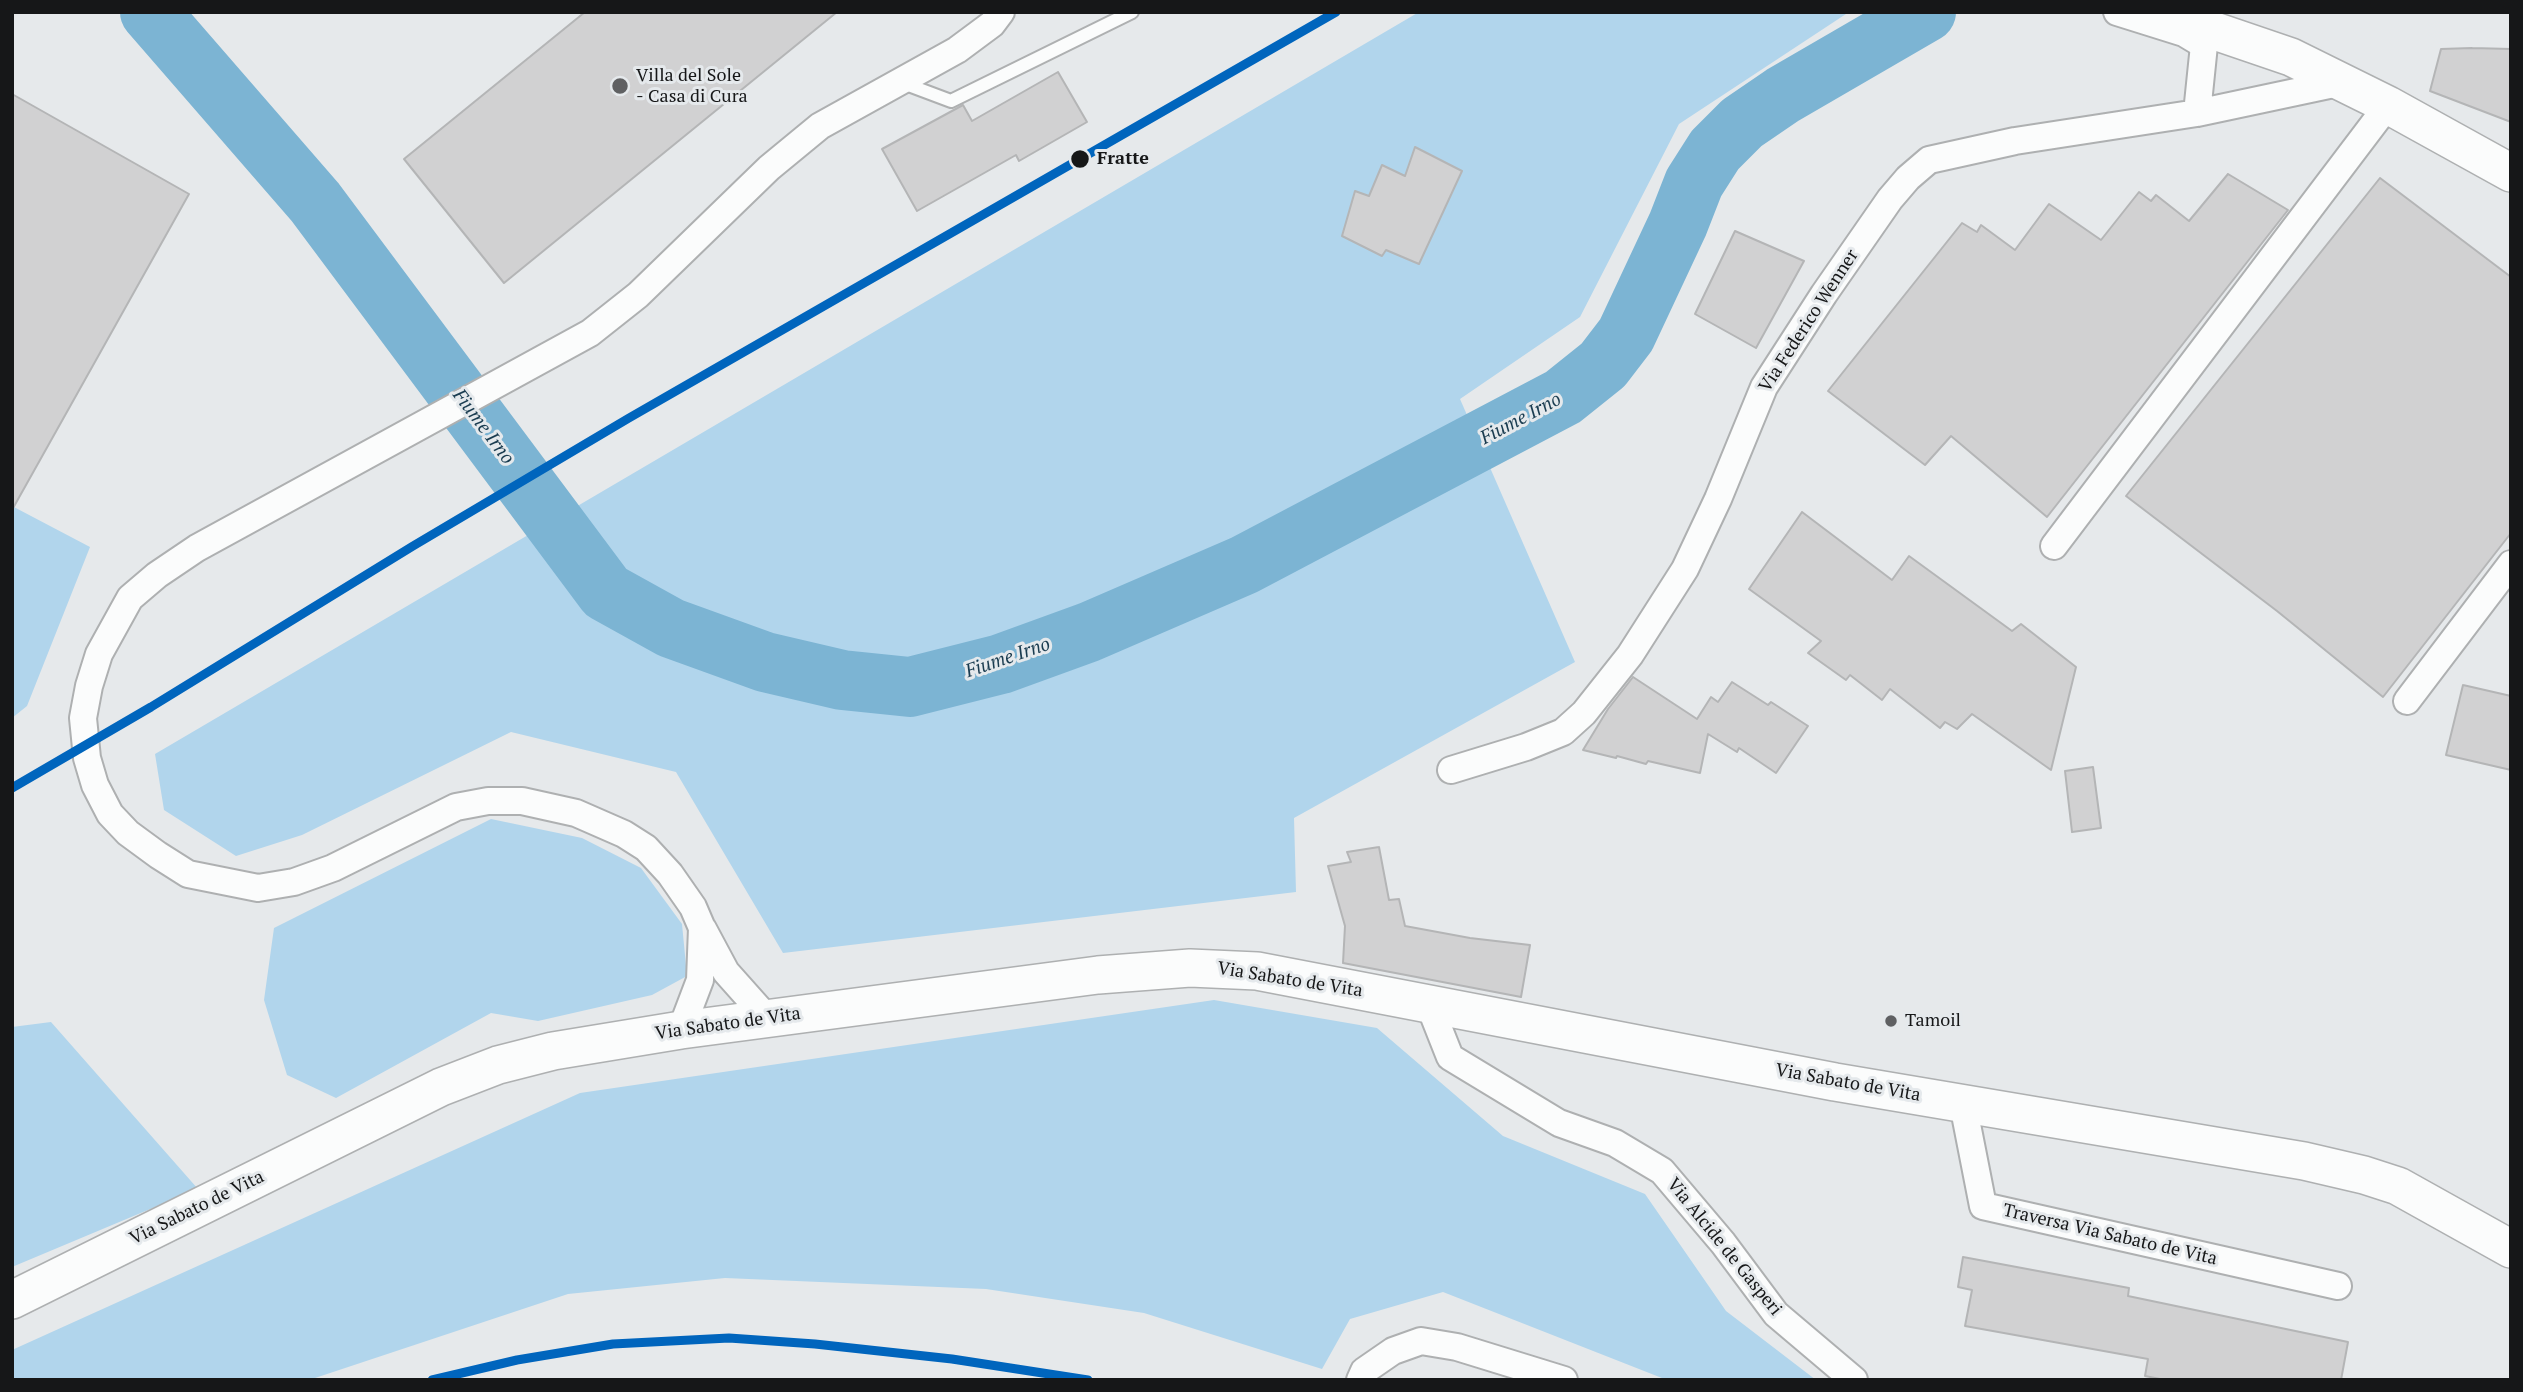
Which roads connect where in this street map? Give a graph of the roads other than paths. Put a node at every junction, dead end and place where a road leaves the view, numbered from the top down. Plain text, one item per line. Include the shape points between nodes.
1 (1001, 12) edge
2 (1132, 12) edge
3 (2117, 12) edge
4 (2159, 12) edge
5 (900, 81) junction
6 (2343, 82) junction
7 (2388, 105) junction
8 (2197, 113) junction
9 (2511, 173) edge
10 (2054, 546) dead end
11 (2511, 564) edge
12 (2407, 701) dead end
13 (1451, 770) dead end
14 (702, 928) junction
15 (1429, 1004) junction
16 (767, 1018) junction
17 (681, 1030) junction
18 (1963, 1104) junction
19 (2511, 1249) edge
20 (2338, 1286) dead end
21 (12, 1300) edge
22 (1360, 1380) edge
23 (1564, 1380) edge
24 (1854, 1380) edge

1 - 5 street via 957,50
2 - 5 lane via 951,101
3 - 8 street via 2184,33 2204,45
4 - 6 street via 2291,57
5 - 14 street via 820,126 790,150 638,295 590,333 197,548 157,575 130,598 99,654 89,686 83,718 87,758 110,814 128,833 188,874 258,888 294,882 373,850 456,807 488,801 522,802 576,813 646,848 670,874
6 - 7 street
6 - 8 street, Via Federico Wenner
7 - 9 street
7 - 10 street
8 - 13 street, Via Federico Wenner via 1952,154 1929,160 1908,178 1764,387 1685,569 1630,655 1563,732
11 - 12 street
14 - 16 street via 726,972
14 - 17 street via 700,980
15 - 16 street, Via Sabato de Vita via 1257,971 1190,968
15 - 18 street, Via Sabato de Vita
15 - 24 street, Via Alcide de Gasperi via 1450,1057 1559,1123 1615,1143 1662,1171 1776,1314
16 - 17 street, Via Sabato de Vita
17 - 21 street, Via Sabato de Vita via 542,1054 441,1087
18 - 19 street, Via Sabato de Vita via 2364,1175 2420,1197
18 - 20 street, Traversa Via Sabato de Vita via 1983,1206
22 - 23 street via 1364,1370 1393,1351 1421,1341 1457,1347

